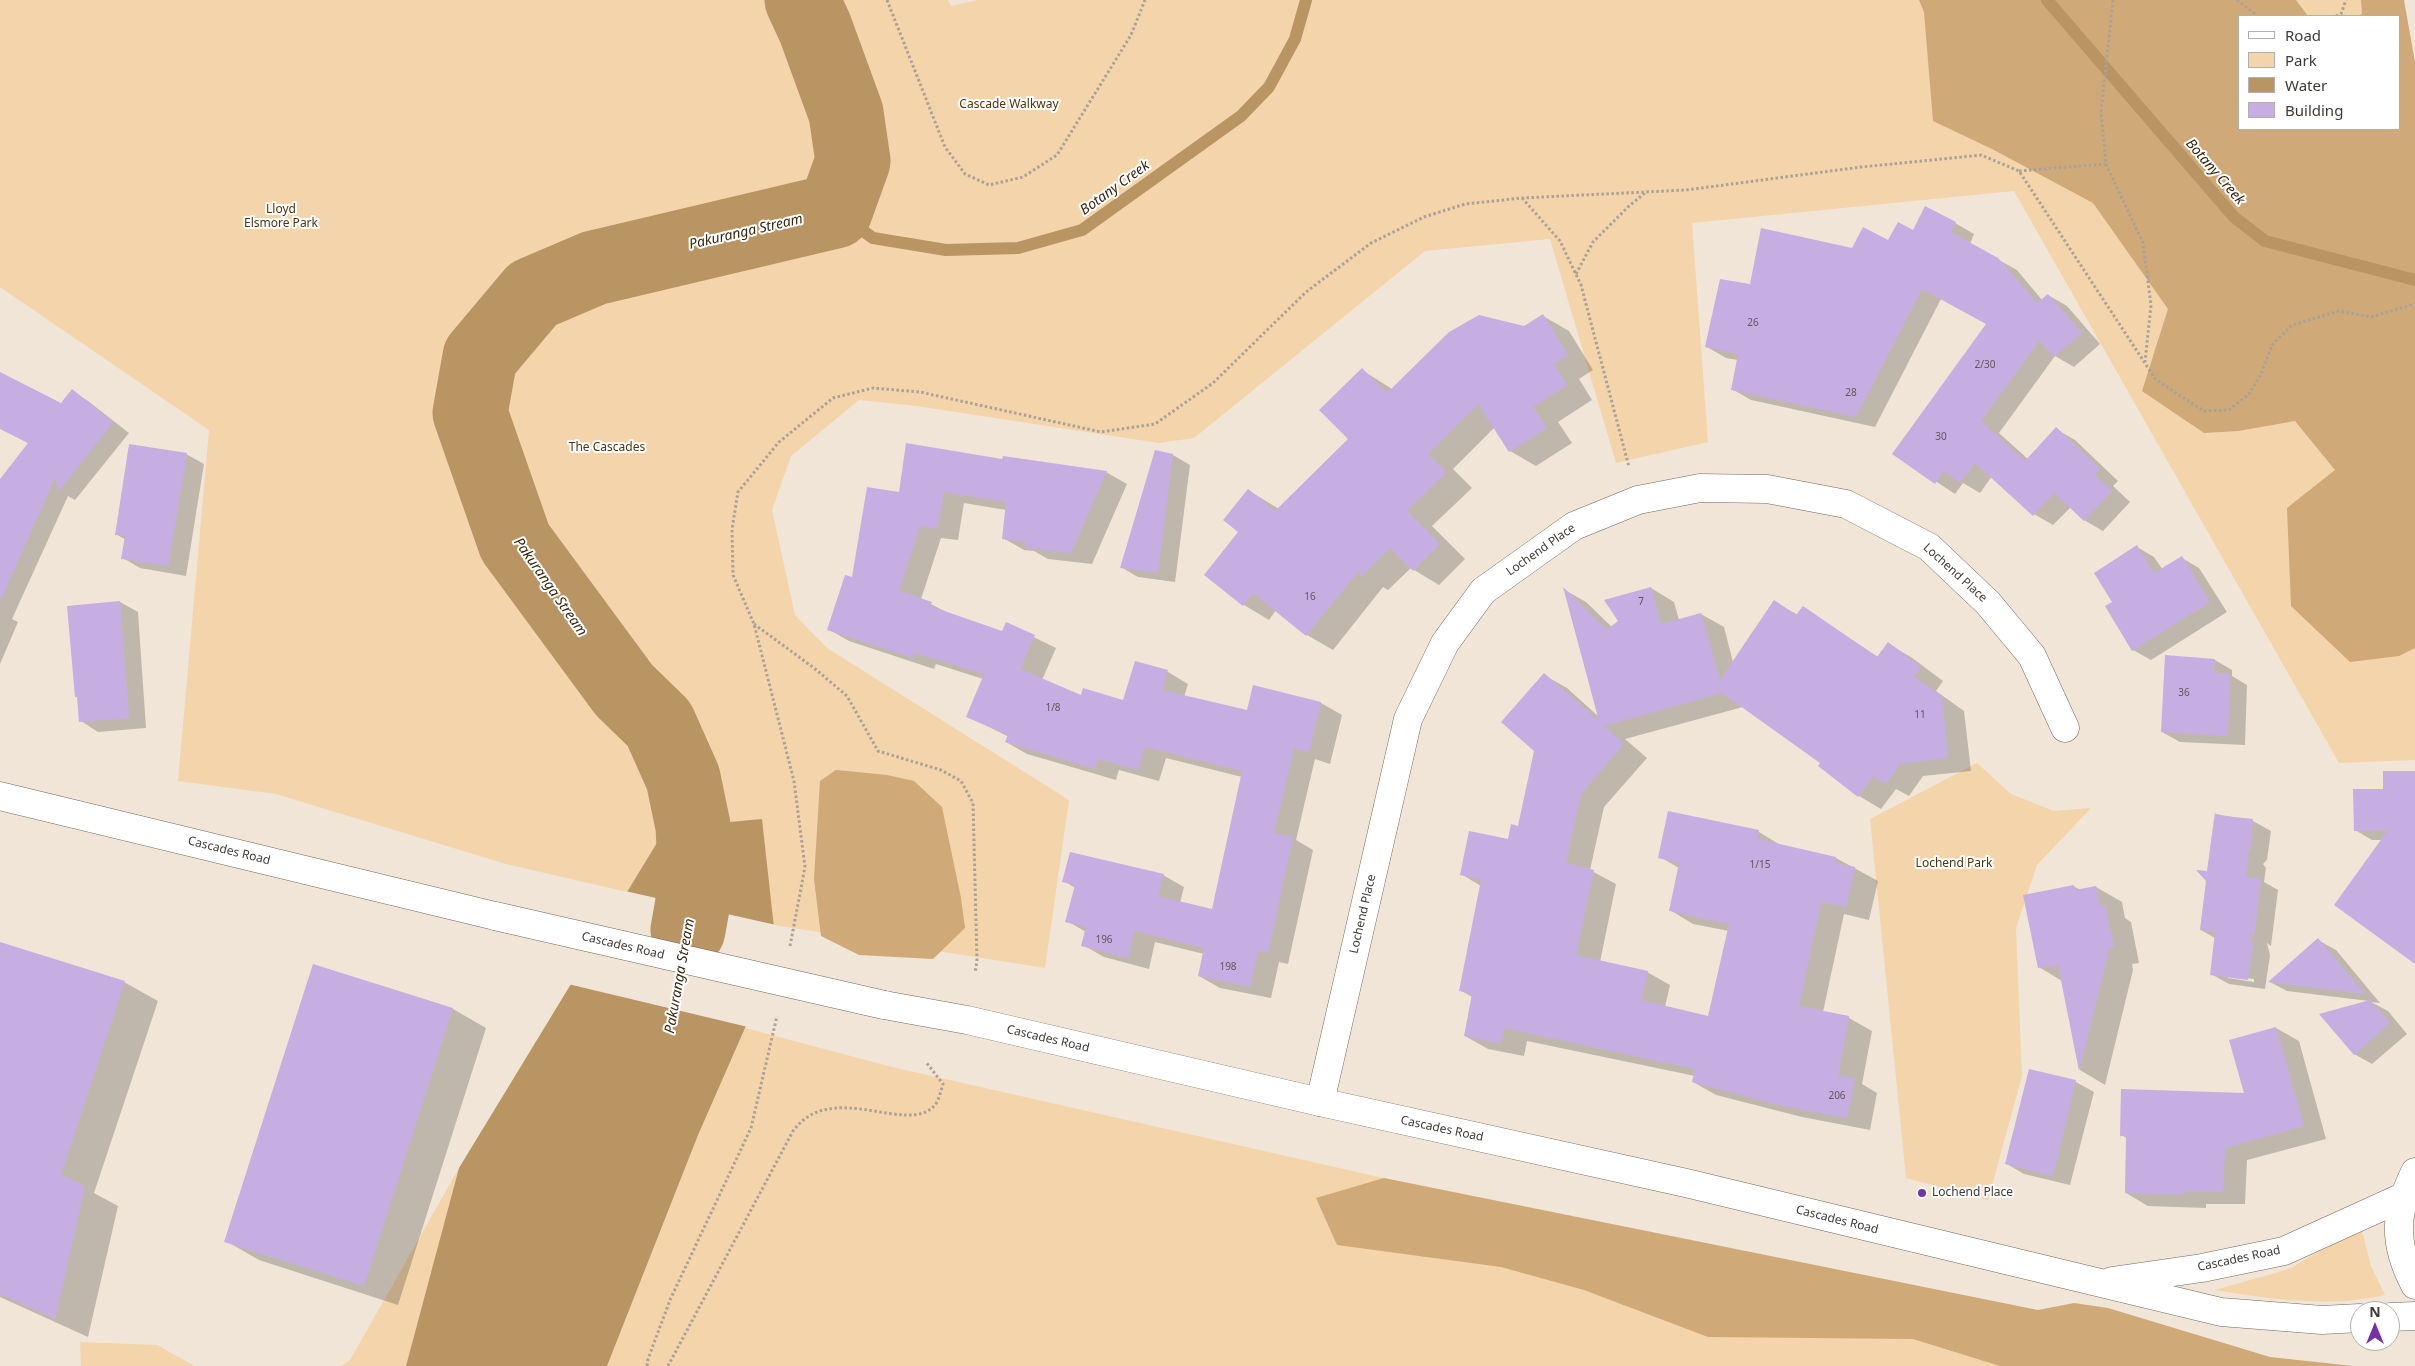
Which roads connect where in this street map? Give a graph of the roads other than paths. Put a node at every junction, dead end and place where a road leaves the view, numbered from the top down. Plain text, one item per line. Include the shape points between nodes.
1 (2065, 728) dead end
2 (0, 796) edge
3 (1320, 1102) junction
4 (2415, 1172) edge
5 (2403, 1197) junction
6 (2095, 1283) junction
7 (2415, 1285) edge
8 (2415, 1316) edge
9 (2400, 1317) edge
10 (2350, 1319) edge

1 - 3 main road, Lochend Place via 2032,656 1988,603 1929,547 1846,504 1767,489 1700,488 1638,500 1574,526 1483,591 1445,643 1408,719
2 - 3 main road, Cascades Road, bridge via 496,916
3 - 6 main road, Cascades Road via 1686,1183
4 - 5 main road
5 - 6 main road, Cascades Road via 2284,1251 2202,1268
5 - 7 main road via 2398,1229 2403,1262
6 - 10 main road, Cascades Road via 2221,1312 2322,1320
8 - 9 main road

